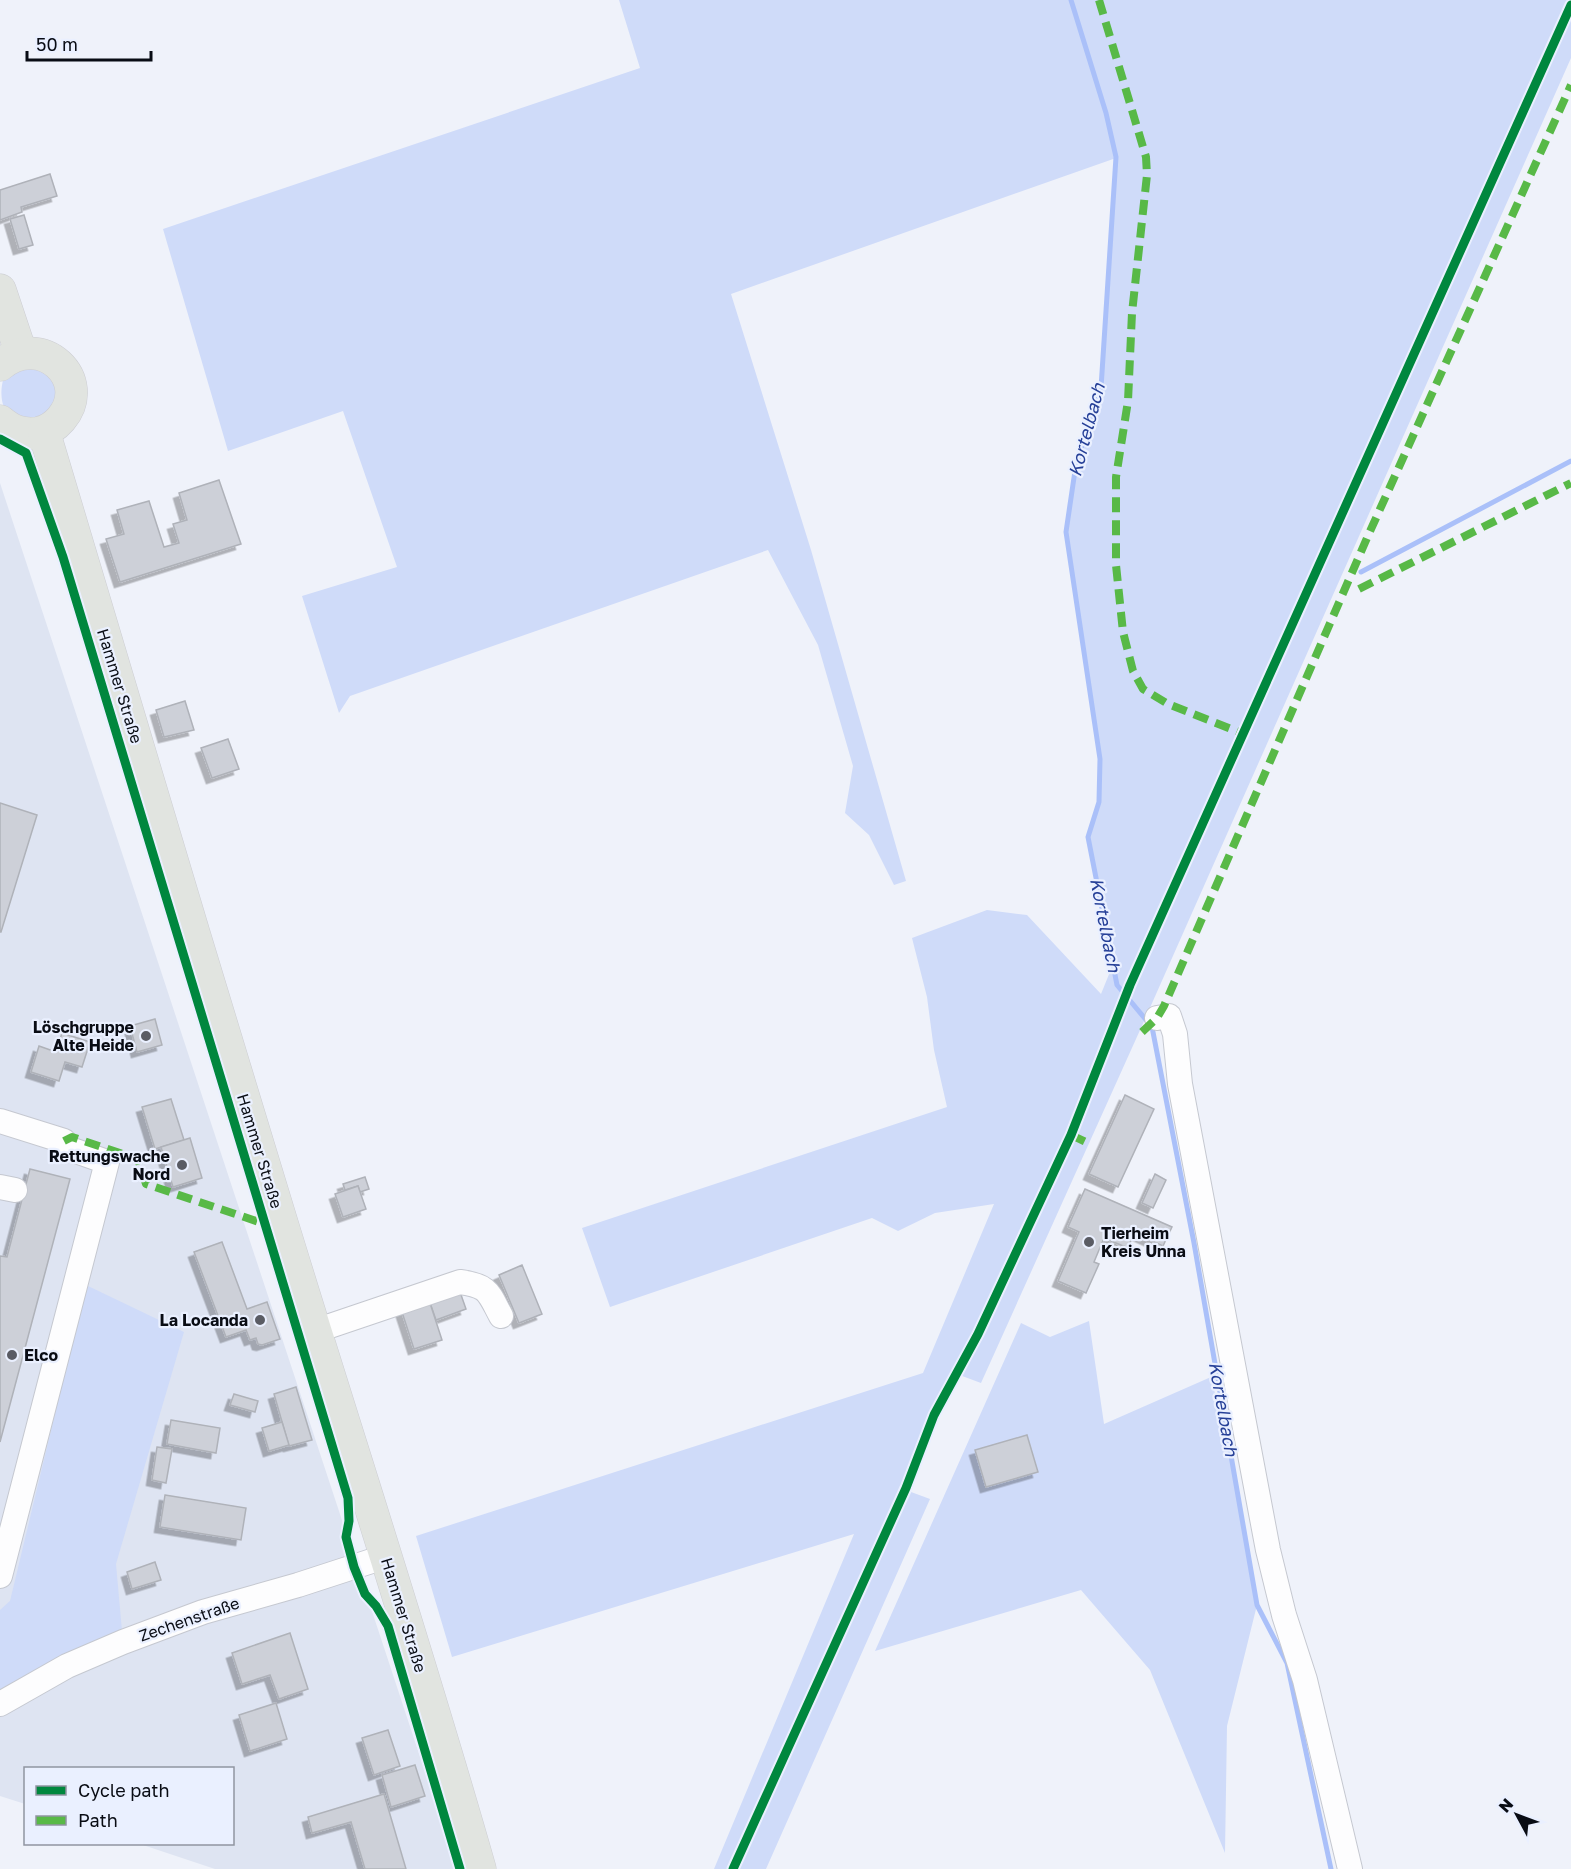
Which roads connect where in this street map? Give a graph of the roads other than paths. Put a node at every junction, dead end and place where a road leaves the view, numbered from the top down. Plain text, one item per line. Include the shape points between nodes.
1 (0, 290) edge
2 (10, 359) edge
3 (0, 421) edge
4 (44, 432) junction
5 (1158, 1018) dead end
6 (0, 1121) edge
7 (501, 1316) dead end
8 (315, 1331) junction
9 (387, 1556) junction
10 (0, 1576) edge
11 (0, 1704) edge
12 (480, 1869) edge
13 (1350, 1869) edge

1 - 2 main road
2 - 4 main road via 41,354 58,363 66,374 71,387 70,401 56,425
3 - 4 main road via 11,430 27,434
4 - 8 main road, Hammer Straße
5 - 13 street via 1169,1016 1175,1034 1180,1084 1268,1550 1305,1680
6 - 10 street via 64,1141 70,1149 107,1162
7 - 8 street via 483,1287 460,1282
8 - 9 main road, Hammer Straße
9 - 11 street, Zechenstraße via 209,1610 123,1642 67,1666
9 - 12 main road, Hammer Straße

